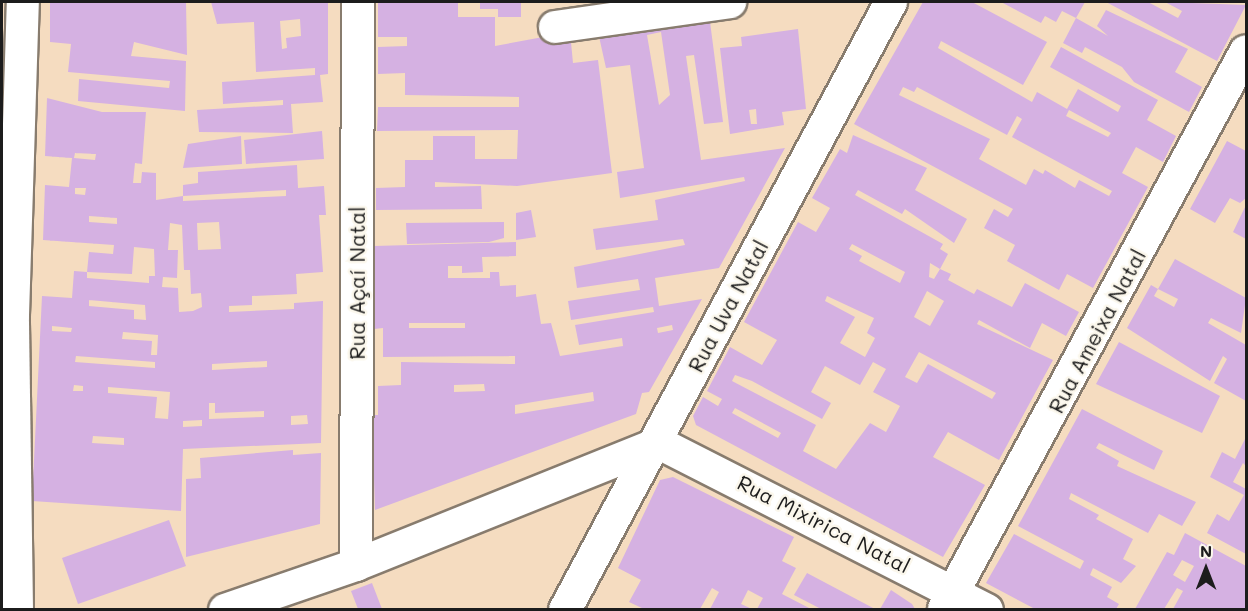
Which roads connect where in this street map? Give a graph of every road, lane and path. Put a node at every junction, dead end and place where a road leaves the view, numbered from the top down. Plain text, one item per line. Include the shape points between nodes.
1 (23, 2) edge
2 (358, 2) edge
3 (730, 2) edge
4 (891, 2) edge
5 (555, 27) dead end
6 (1246, 51) edge
7 (7, 317) edge
8 (659, 443) junction
9 (356, 565) junction
10 (949, 600) edge
11 (17, 609) edge
12 (225, 609) edge
13 (565, 609) edge
14 (987, 609) edge

1 - 7 street
2 - 9 street, Rua Açaí Natal
3 - 5 street
4 - 8 street, Rua Uva Natal
6 - 10 street, Rua Ameixa Natal
7 - 11 street
8 - 9 street
8 - 10 street, Rua Mixirica Natal
8 - 13 street, Rua Uva Natal
9 - 12 street
10 - 14 street, Rua Mixirica Natal

